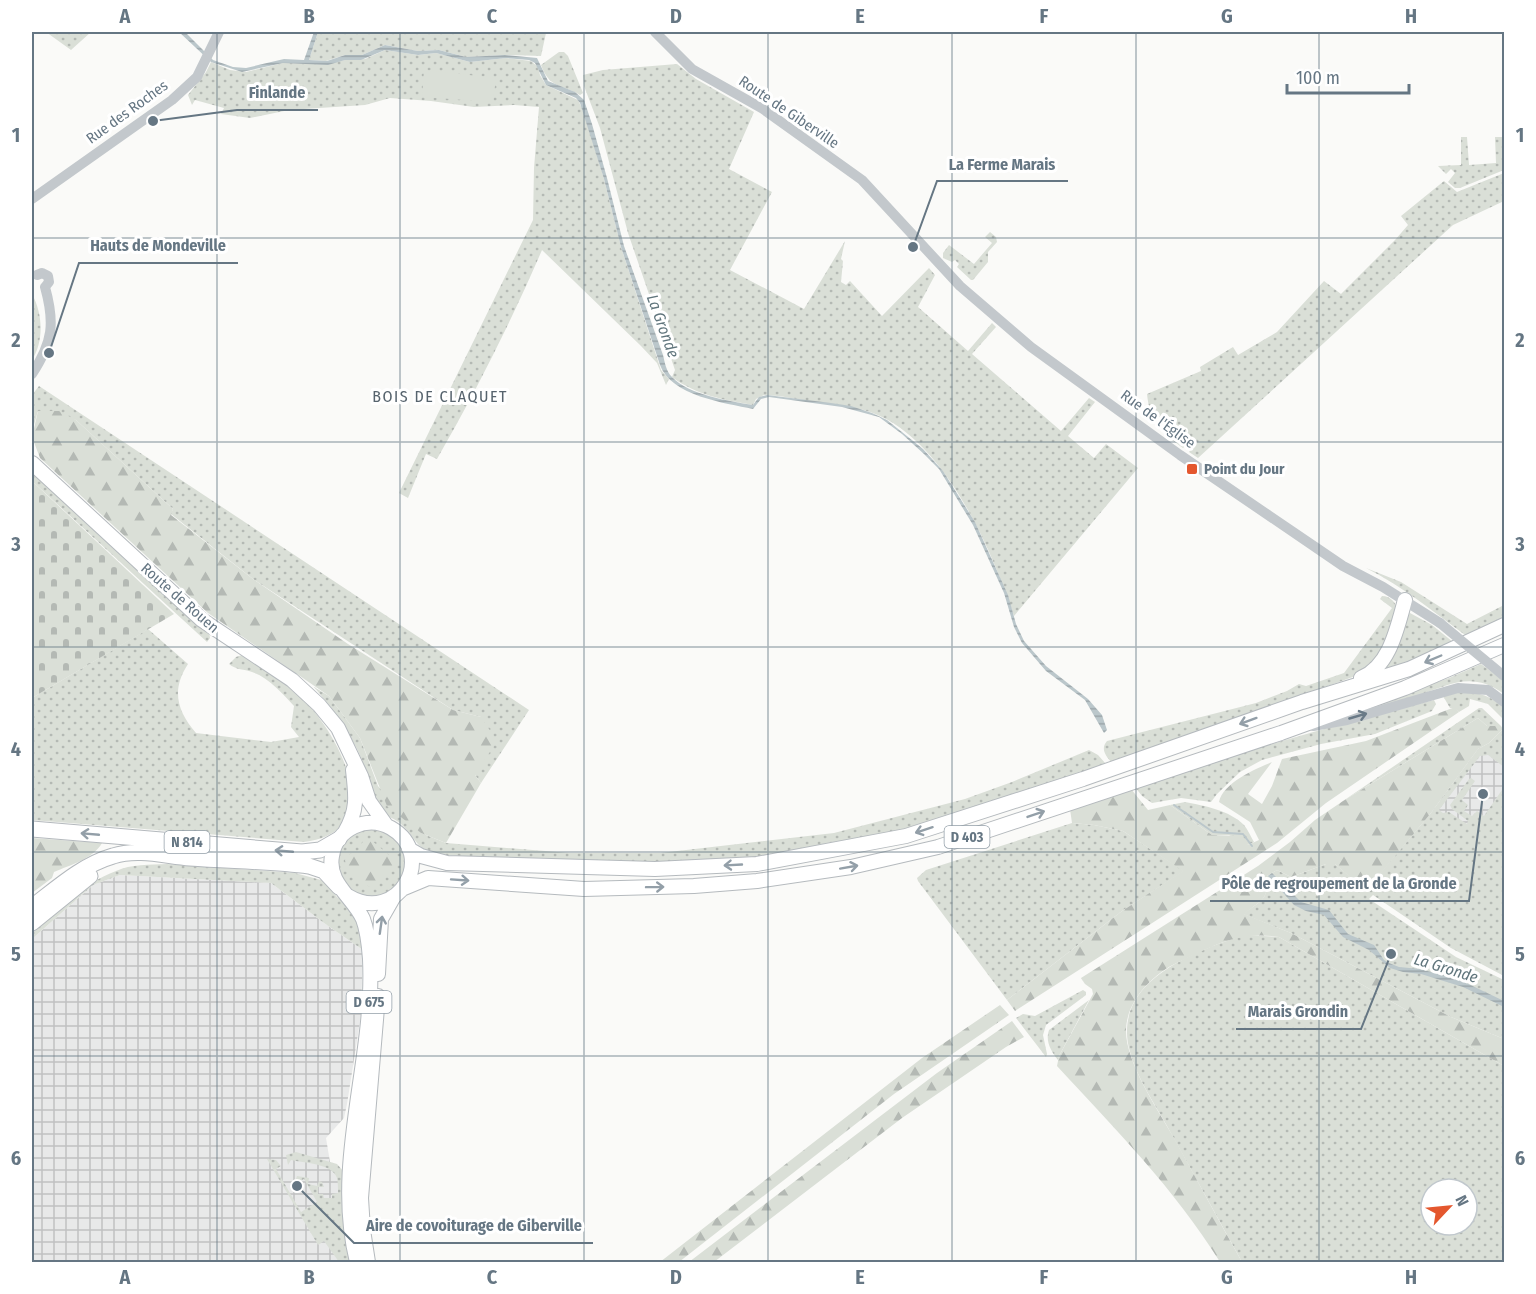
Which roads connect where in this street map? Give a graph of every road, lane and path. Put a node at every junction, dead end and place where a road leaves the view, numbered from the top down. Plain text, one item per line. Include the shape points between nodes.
1 (219, 32) edge
2 (655, 32) edge
3 (878, 196) joint
4 (32, 199) edge
5 (34, 273) edge
6 (32, 374) edge
7 (32, 463) edge
8 (1405, 600) junction
9 (1504, 624) edge
10 (1504, 645) edge
11 (1504, 676) edge
12 (1302, 702) junction
13 (1504, 702) edge
14 (1281, 733) junction
15 (351, 756) junction
16 (386, 825) junction
17 (32, 828) edge
18 (342, 836) junction
19 (409, 849) junction
20 (187, 858) junction
21 (404, 888) junction
22 (343, 891) junction
23 (393, 897) junction
24 (32, 907) edge
25 (32, 923) edge
26 (357, 1263) edge
27 (368, 1263) edge

1 - 4 street, Rue des Roches via 197,76 172,100
2 - 3 street, Route de Giberville via 692,69 763,108 849,170
3 - 8 street, Rue de l'Église via 960,286 1031,347 1343,566
5 - 6 street via 45,273 50,278 45,287 52,323 48,344
7 - 15 main road, Route de Rouen via 202,620 305,691 338,728
8 - 11 street, Rue de l'Église, bridge via 1440,623
8 - 12 main road via 1380,665 1368,675
9 -> 12 main road, D 403 via 1409,669
10 - 14 main road, D 403 via 1405,688
12 -> 19 main road, D 403 via 906,836 757,864 655,870 447,863
14 -> 13 street via 1347,720 1458,688 1488,690
21 -> 14 main road, D 403 via 428,878 584,889 694,886 851,867 938,847
15 - 16 main road, Route de Rouen via 369,801
15 - 18 main road, Route de Rouen via 356,801 352,820
16 - 18 main road via 361,824
16 - 19 main road via 400,835
18 -> 17 highway, N 814 via 320,850 302,852
18 - 22 main road via 331,862
19 - 21 main road via 412,866
20 - 22 highway, N 814 via 316,867
20 - 24 highway, N 814 via 153,853 112,856 77,873
20 - 25 highway via 135,860 105,868
21 - 23 main road
22 - 23 main road via 370,903
22 - 26 main road, D 675 via 364,921 370,961 350,1176 351,1228
27 -> 23 main road, D 675 via 361,1198 363,1168 381,919

